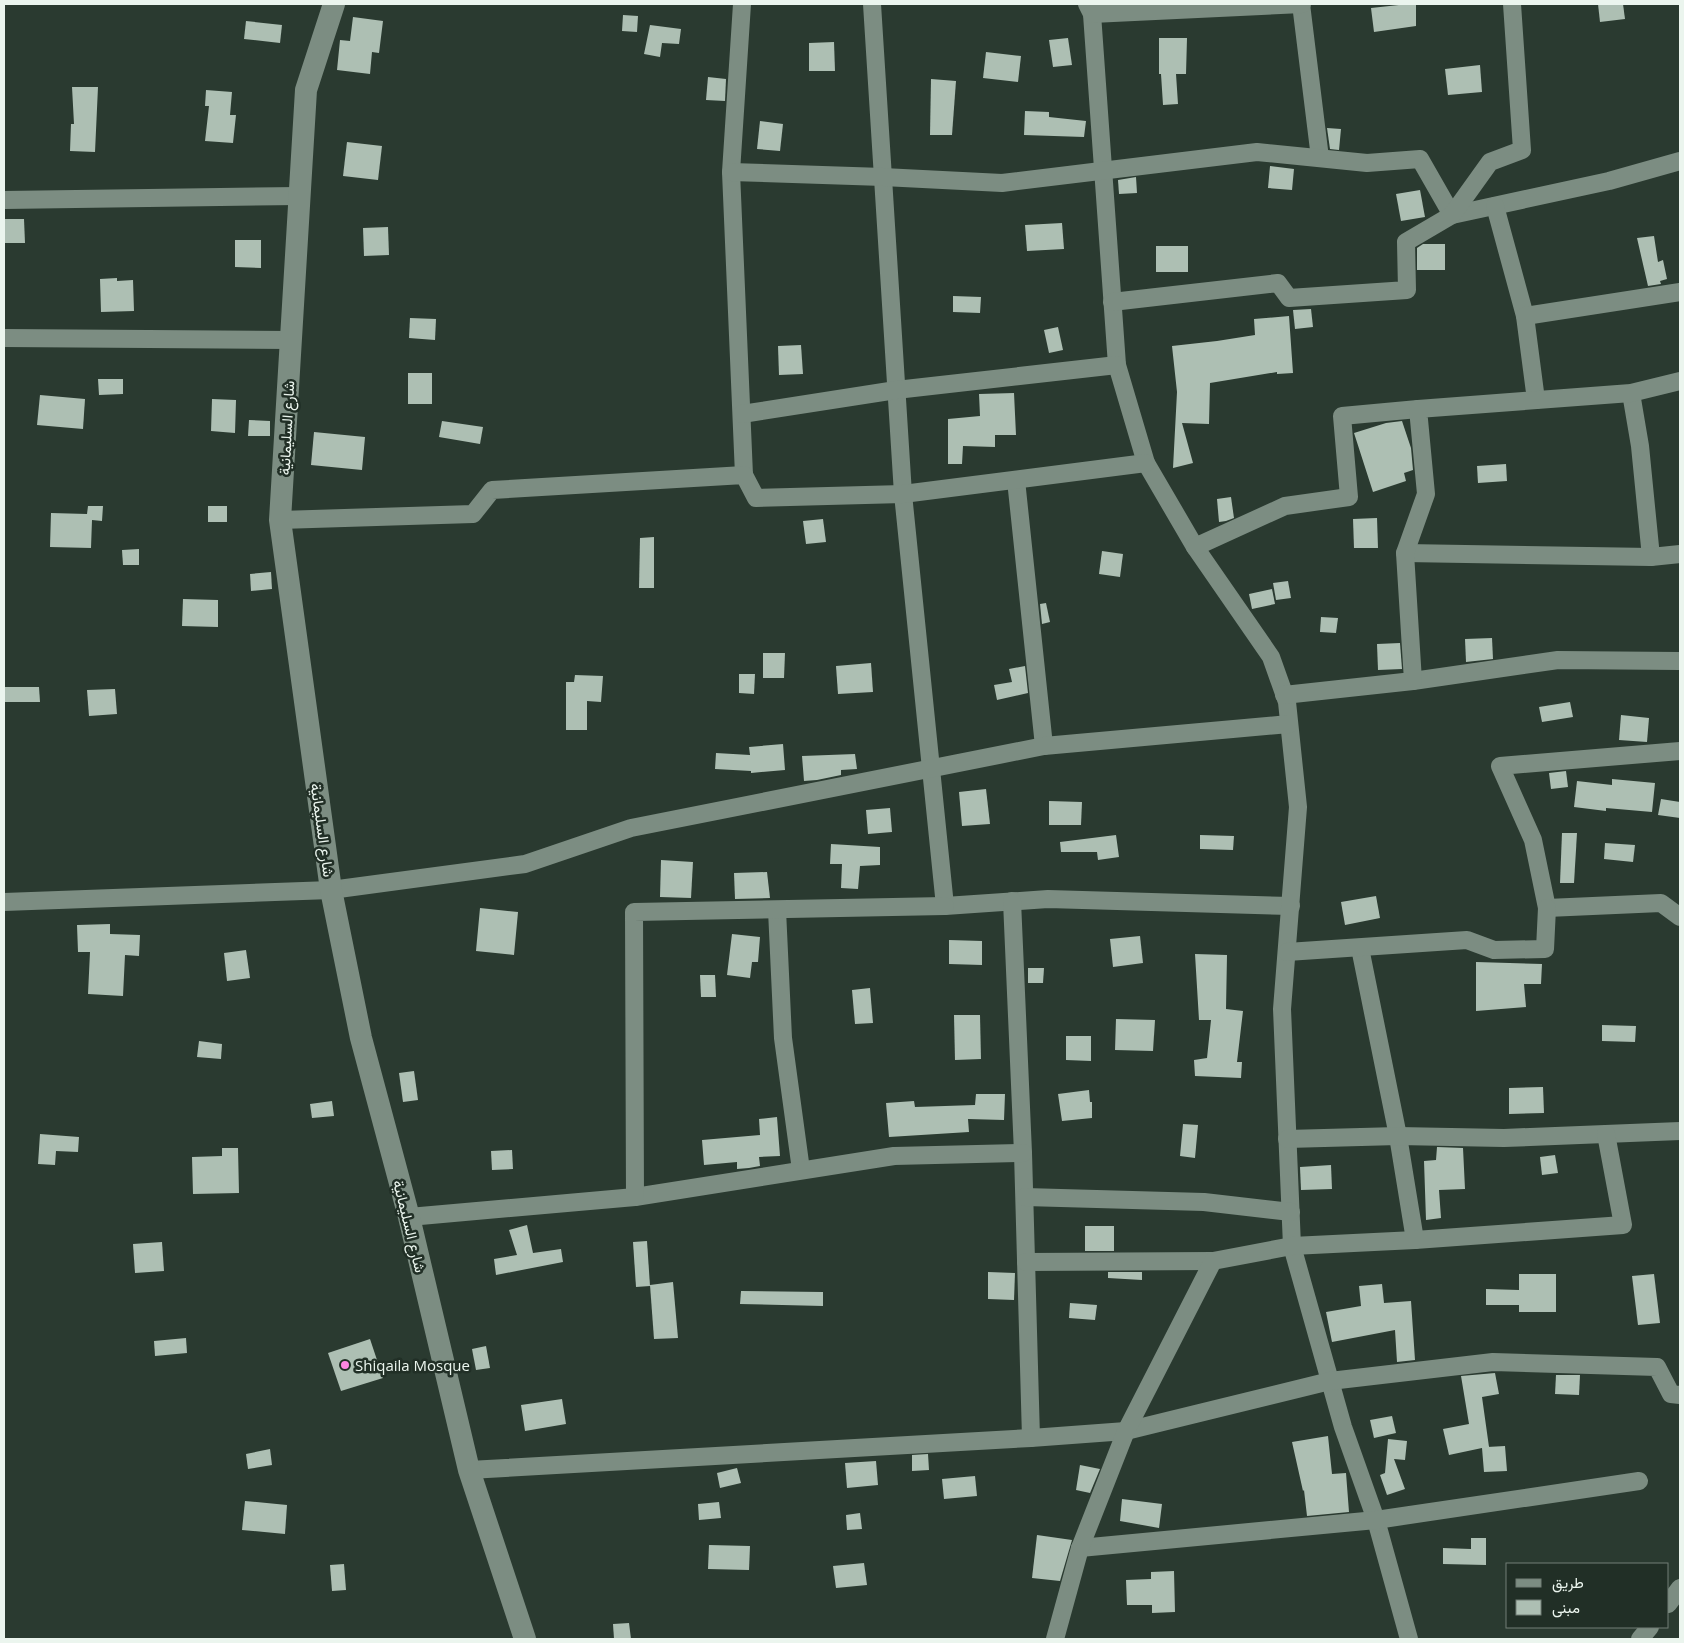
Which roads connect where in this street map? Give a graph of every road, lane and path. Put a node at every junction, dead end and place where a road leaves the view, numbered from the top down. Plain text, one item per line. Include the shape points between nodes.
1 (334, 4) edge
2 (742, 4) edge
3 (872, 4) edge
4 (1302, 4) edge
5 (1512, 4) edge
6 (1090, 9) edge
7 (1320, 158) junction
8 (1680, 161) edge
9 (1102, 170) junction
10 (731, 172) junction
11 (883, 177) junction
12 (300, 196) junction
13 (4, 200) edge
14 (1495, 206) junction
15 (1452, 215) junction
16 (1680, 292) edge
17 (1112, 302) junction
18 (1525, 316) junction
19 (4, 338) edge
20 (291, 340) junction
21 (1116, 365) junction
22 (1680, 381) edge
23 (896, 390) junction
24 (1630, 392) junction
25 (1536, 400) junction
26 (1418, 409) junction
27 (742, 414) junction
28 (1146, 463) junction
29 (744, 475) junction
30 (1016, 480) junction
31 (903, 494) junction
32 (280, 520) junction
33 (1195, 547) junction
34 (1404, 553) junction
35 (1680, 554) edge
36 (1651, 557) junction
37 (1680, 661) edge
38 (1414, 681) junction
39 (1284, 695) junction
40 (1289, 724) junction
41 (1044, 746) junction
42 (1680, 751) edge
43 (930, 769) junction
44 (332, 890) junction
45 (1012, 901) junction
46 (4, 902) edge
47 (945, 906) junction
48 (1291, 906) junction
49 (1548, 908) junction
50 (777, 910) junction
51 (1680, 918) edge
52 (1360, 948) junction
53 (1287, 952) junction
54 (1680, 1131) edge
55 (1606, 1134) junction
56 (1398, 1136) junction
57 (1287, 1139) junction
58 (1023, 1153) junction
59 (801, 1170) junction
60 (635, 1197) junction
61 (1025, 1197) junction
62 (1290, 1212) junction
63 (409, 1217) junction
64 (1416, 1240) junction
65 (1292, 1246) junction
66 (1212, 1261) junction
67 (1026, 1262) junction
68 (1330, 1381) junction
69 (1680, 1395) edge
70 (1126, 1431) junction
71 (1031, 1438) junction
72 (469, 1470) junction
73 (1639, 1481) dead end
74 (1376, 1520) junction
75 (1080, 1548) junction
76 (1680, 1588) edge
77 (1669, 1603) edge
78 (1649, 1628) edge
79 (525, 1639) edge
80 (1055, 1639) edge
81 (1409, 1639) edge
82 (1640, 1639) edge

1 - 12 street, شارع السليمانية via 306,90
2 - 10 street
3 - 11 street
4 - 6 street
4 - 7 street
5 - 15 street via 1522,150 1490,162
6 - 9 street
7 - 9 street via 1257,152
7 - 15 street via 1367,163 1420,160
8 - 14 street via 1609,181
9 - 11 street via 1002,183
9 - 17 street
10 - 11 street
10 - 27 street
11 - 23 street
12 - 13 street
12 - 20 street, شارع السليمانية
14 - 15 street
14 - 18 street
15 - 17 street via 1406,242 1407,290 1289,298 1278,282
16 - 18 street
17 - 21 street
18 - 25 street
19 - 20 street
20 - 32 street, شارع السليمانية
21 - 23 street
21 - 28 street
22 - 24 street
23 - 27 street
23 - 31 street
24 - 25 street
24 - 36 street via 1640,446
25 - 26 street
26 - 33 street via 1342,416 1349,497 1285,506
26 - 34 street via 1426,494
27 - 29 street
28 - 30 street
28 - 33 street
29 - 31 street via 756,498
29 - 32 street via 492,490 473,514
30 - 31 street
30 - 41 street
31 - 43 street
32 - 44 street, شارع السليمانية
33 - 39 street via 1272,657
34 - 36 street
34 - 38 street
35 - 36 street
37 - 38 street via 1558,660
38 - 39 street
39 - 40 street
40 - 41 street
40 - 48 street via 1298,807
41 - 43 street
42 - 49 street via 1500,766 1533,840
43 - 44 street via 631,828 525,864
43 - 47 street
44 - 46 street
44 - 63 street, شارع السليمانية via 362,1038
45 - 47 street
45 - 48 street via 1048,899
45 - 58 street
47 - 50 street
48 - 53 street
49 - 51 street via 1661,903
49 - 52 street via 1546,949 1494,950 1467,940
50 - 59 street via 782,1038
50 - 60 street via 634,912
52 - 53 street
52 - 56 street
53 - 57 street via 1282,1009
54 - 55 street
55 - 56 street via 1504,1138
55 - 64 street via 1623,1225
56 - 57 street
56 - 64 street
57 - 62 street
58 - 59 street via 894,1156
58 - 61 street
59 - 60 street
60 - 63 street
61 - 62 street via 1204,1202
61 - 67 street
62 - 65 street
63 - 72 street, شارع السليمانية
64 - 65 street
65 - 66 street
65 - 68 street
66 - 67 street
66 - 70 street
67 - 71 street
68 - 69 street via 1493,1362 1657,1367 1671,1394
68 - 70 street
68 - 74 street
70 - 71 street
70 - 75 street
71 - 72 street
72 - 79 street, شارع السليمانية
73 - 74 street
74 - 75 street
74 - 81 street
75 - 80 street
76 - 77 street
78 - 82 street

